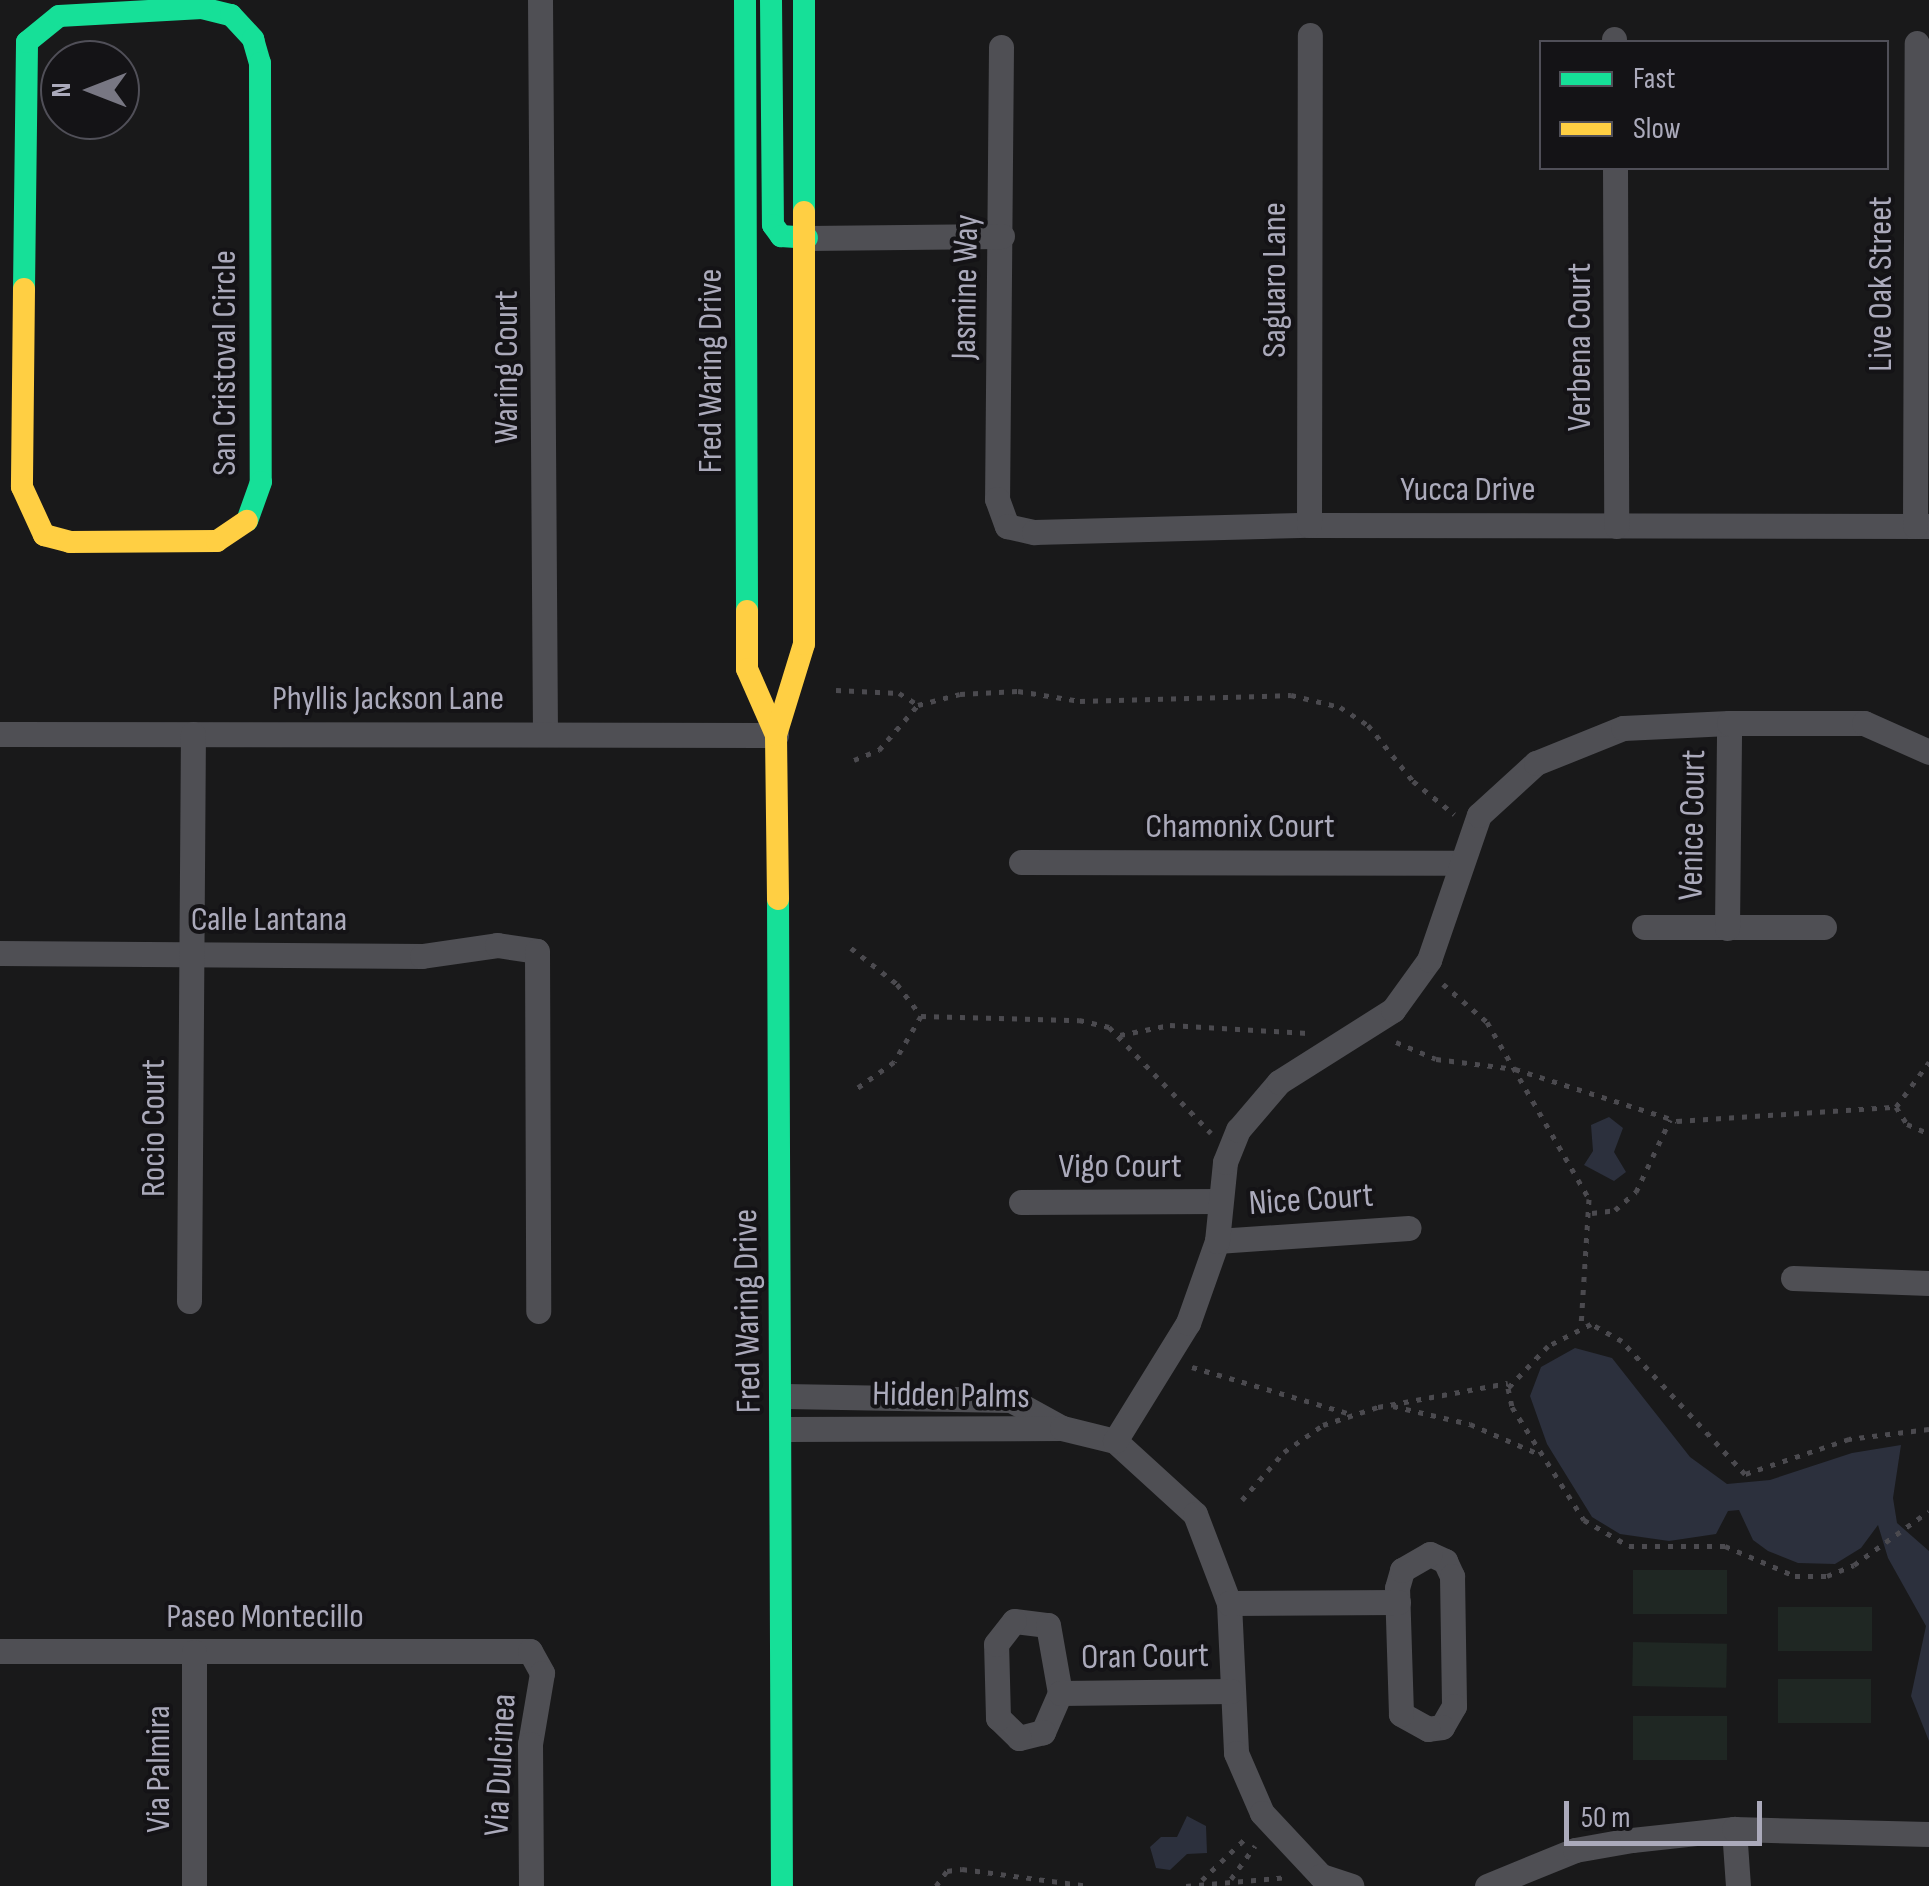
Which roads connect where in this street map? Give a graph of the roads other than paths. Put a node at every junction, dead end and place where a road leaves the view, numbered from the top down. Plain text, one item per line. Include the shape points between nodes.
1 (540, 0) edge
2 (744, 0) edge
3 (771, 0) edge
4 (804, 0) edge
5 (167, 5) edge
6 (1310, 35) dead end
7 (1917, 43) dead end
8 (1001, 47) dead end
9 (1614, 170) edge
10 (1002, 236) junction
11 (806, 238) junction
12 (1309, 524) junction
13 (1007, 526) joint
14 (1616, 526) junction
15 (1922, 526) edge
16 (1729, 722) junction
17 (0, 734) edge
18 (193, 734) junction
19 (545, 734) junction
20 (776, 735) junction
21 (1929, 752) edge
22 (1021, 862) dead end
23 (1459, 864) junction
24 (1644, 927) dead end
25 (1824, 927) dead end
26 (1727, 928) junction
27 (0, 953) edge
28 (189, 954) junction
29 (1218, 1201) junction
30 (1021, 1202) dead end
31 (1409, 1228) dead end
32 (1217, 1240) junction
33 (1793, 1278) dead end
34 (1929, 1283) edge
35 (189, 1301) dead end
36 (538, 1311) dead end
37 (784, 1396) junction
38 (967, 1399) junction
39 (1062, 1428) junction
40 (785, 1430) junction
41 (966, 1432) junction
42 (1115, 1441) junction
43 (1398, 1602) junction
44 (1229, 1603) junction
45 (530, 1651) joint
46 (0, 1652) edge
47 (194, 1652) junction
48 (1231, 1691) junction
49 (1060, 1693) dead end
50 (1734, 1829) junction
51 (1929, 1834) edge
52 (1319, 1881) edge
53 (194, 1886) edge
54 (532, 1886) edge
55 (782, 1886) edge
56 (1351, 1886) edge
57 (1487, 1886) edge
58 (1738, 1886) edge

1 - 19 street, Waring Court
2 - 20 main road, Fred Waring Drive via 747,669
3 - 11 main road via 773,225 781,236
4 - 11 main road, Fred Waring Drive
5 - 5 main road, San Cristoval Circle via 59,16 27,42 22,69 22,487 44,535 70,542 217,542 256,510 260,64 252,39 232,16
6 - 12 street, Saguaro Lane
7 - 15 street, Live Oak Street
8 - 10 street, Jasmine Way
9 - 14 street, Verbena Court
10 - 11 street
10 - 13 street, Jasmine Way via 996,499
11 - 20 main road, Fred Waring Drive via 804,644
12 - 13 street, Yucca Drive via 1034,532
12 - 14 street, Yucca Drive
14 - 15 street, Yucca Drive
16 - 21 street via 1864,723
16 - 23 street via 1622,728 1536,763 1480,815
16 - 26 street, Venice Court
17 - 18 street, Phyllis Jackson Lane
18 - 19 street, Phyllis Jackson Lane
18 - 28 street, Rocio Court
19 - 20 street, Phyllis Jackson Lane
20 - 37 main road, Fred Waring Drive
22 - 23 street, Chamonix Court
23 - 29 street via 1429,960 1394,1010 1279,1082 1257,1104 1225,1162
24 - 26 street, Venice Court
25 - 26 street, Venice Court
27 - 28 street, Calle Lantana
28 - 35 street, Rocio Court
28 - 36 street, Calle Lantana via 422,956 498,945 536,951
29 - 30 street, Vigo Court
29 - 32 street
31 - 32 street, Nice Court
32 - 42 street via 1188,1323
33 - 34 street
37 - 38 street
37 - 40 main road, Fred Waring Drive
38 - 39 street via 1021,1403
38 - 41 street
39 - 41 street, Hidden Palms
39 - 42 street, Hidden Palms
40 - 41 street, Hidden Palms
40 - 55 main road, Fred Waring Drive
42 - 44 street via 1196,1514
43 - 43 street via 1402,1570 1413,1559 1430,1554 1445,1562 1452,1576 1454,1706 1442,1726 1414,1726 1401,1714
43 - 44 street
44 - 48 street
45 - 47 street, Paseo Montecillo
45 - 54 street, Via Dulcinea via 542,1673 530,1744
46 - 47 street, Paseo Montecillo
47 - 53 street, Via Palmira
48 - 49 street, Oran Court
48 - 52 street via 1246,1782 1285,1845
50 - 51 street
50 - 57 street via 1575,1850
50 - 58 street
52 - 56 street

